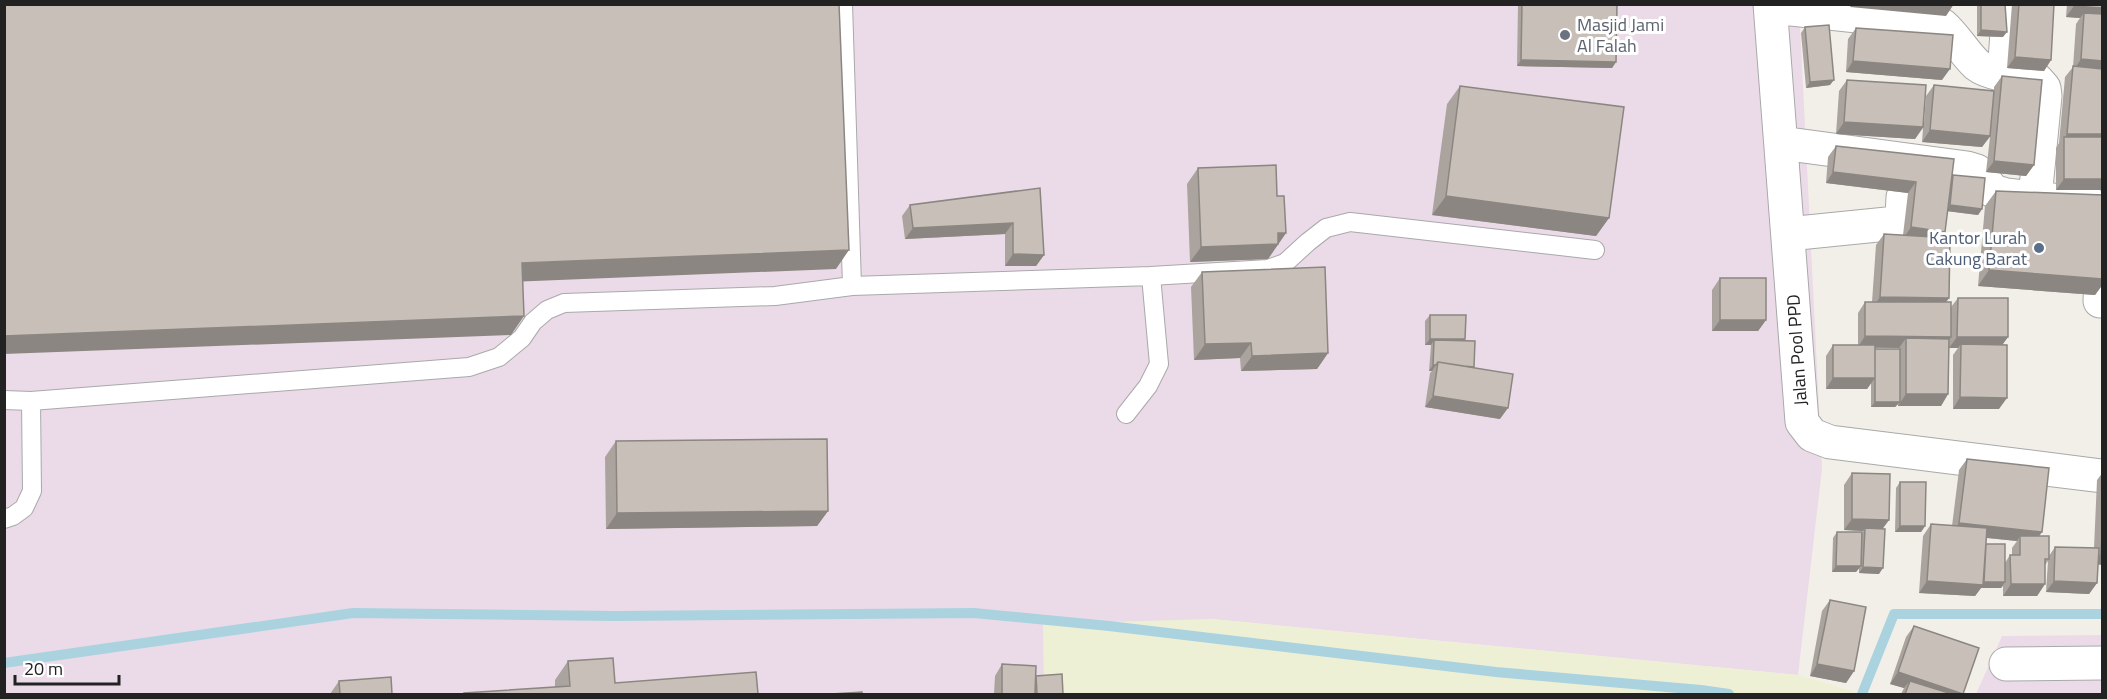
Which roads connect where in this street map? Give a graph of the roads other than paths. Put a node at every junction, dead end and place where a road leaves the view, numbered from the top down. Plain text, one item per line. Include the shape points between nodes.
1 (843, 4) edge
2 (2009, 4) edge
3 (1771, 6) edge
4 (2004, 75) junction
5 (1781, 143) junction
6 (1903, 197) edge
7 (2035, 198) junction
8 (2103, 209) edge
9 (1788, 234) junction
10 (2103, 249) edge
11 (1595, 250) dead end
12 (1151, 276) junction
13 (852, 286) junction
14 (2100, 301) edge
15 (4, 400) edge
16 (31, 401) junction
17 (1126, 414) dead end
18 (2103, 476) edge
19 (4, 519) edge
20 (2103, 663) edge
21 (2006, 664) dead end

1 - 13 lane
2 - 4 street
3 - 4 street via 1942,26 1980,67
3 - 5 street, Jalan Pool PPD
4 - 7 street via 2037,80 2044,88
5 - 7 street via 1967,168 1977,171 1993,191
5 - 9 street, Jalan Pool PPD
6 - 9 street via 1902,216 1897,223
7 - 8 street
9 - 18 street, Jalan Pool PPD via 1802,422 1812,435 1830,442
10 - 14 street
11 - 12 lane via 1350,222 1326,228 1285,263 1268,269
12 - 13 lane
12 - 17 lane via 1159,364
13 - 16 lane via 775,296 564,303 547,310 499,357 469,367
15 - 16 lane
16 - 19 lane via 32,491 24,508
20 - 21 street

